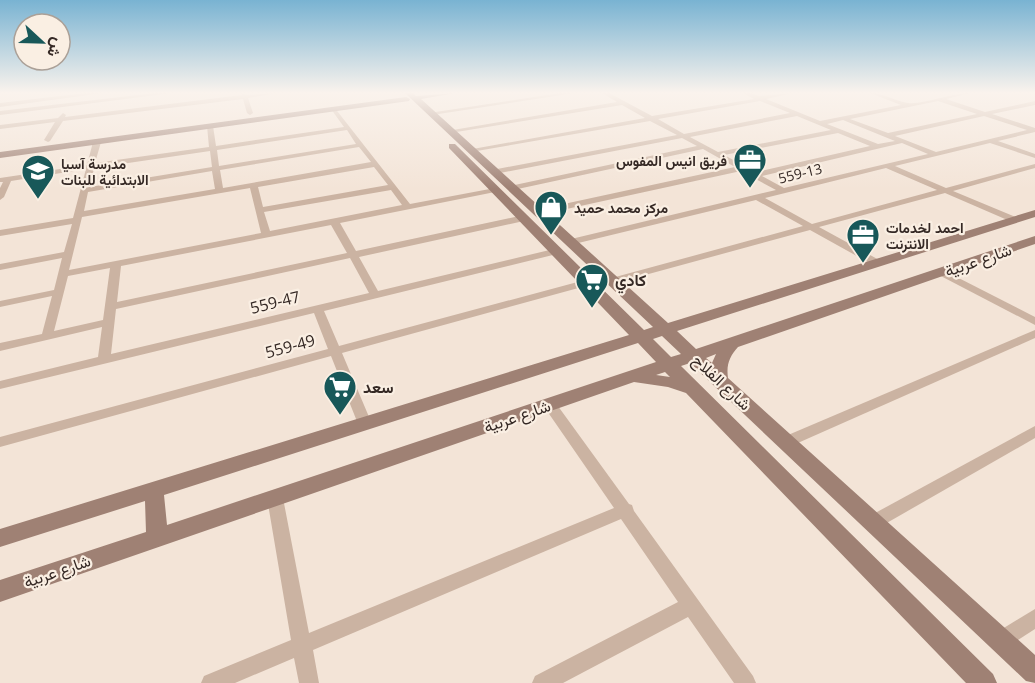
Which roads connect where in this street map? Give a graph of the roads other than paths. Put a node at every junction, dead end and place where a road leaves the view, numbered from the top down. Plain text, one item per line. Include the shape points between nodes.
1 (24, 125) edge
2 (58, 125) edge
3 (161, 125) edge
4 (218, 125) edge
5 (346, 125) edge
6 (434, 125) edge
7 (444, 125) edge
8 (488, 125) edge
9 (618, 125) edge
10 (663, 125) edge
11 (741, 125) edge
12 (825, 125) edge
13 (862, 125) edge
14 (935, 125) edge
15 (1019, 125) edge
16 (210, 126) junction
17 (0, 128) edge
18 (348, 128) junction
19 (838, 130) junction
20 (1035, 130) edge
21 (450, 131) junction
22 (888, 135) junction
23 (1016, 135) junction
24 (683, 136) junction
25 (48, 140) junction
26 (902, 141) junction
27 (990, 141) junction
28 (1035, 141) edge
29 (97, 142) junction
30 (245, 143) junction
31 (361, 145) junction
32 (0, 146) edge
33 (28, 147) junction
34 (704, 147) junction
35 (878, 147) junction
36 (213, 148) junction
37 (471, 150) junction
38 (717, 154) junction
39 (936, 154) junction
40 (0, 155) edge
41 (1035, 156) edge
42 (252, 163) junction
43 (375, 164) junction
44 (888, 165) junction
45 (1035, 166) edge
46 (90, 167) junction
47 (743, 168) junction
48 (216, 169) junction
49 (495, 172) junction
50 (755, 175) junction
51 (4, 180) edge
52 (253, 185) junction
53 (393, 187) junction
54 (513, 188) junction
55 (84, 190) junction
56 (495, 190) junction
57 (946, 190) junction
58 (219, 191) junction
59 (784, 191) junction
60 (0, 197) edge
61 (757, 197) junction
62 (408, 207) junction
63 (260, 210) junction
64 (1035, 213) edge
65 (531, 215) junction
66 (77, 218) junction
67 (1015, 220) junction
68 (334, 221) junction
69 (811, 227) junction
70 (987, 228) junction
71 (0, 233) edge
72 (266, 235) junction
73 (1029, 242) edge
74 (564, 246) junction
75 (68, 254) junction
76 (354, 254) junction
77 (116, 263) junction
78 (877, 263) junction
79 (0, 267) edge
80 (940, 272) junction
81 (63, 274) junction
82 (589, 282) junction
83 (612, 282) junction
84 (58, 292) junction
85 (375, 295) junction
86 (0, 304) edge
87 (110, 307) junction
88 (642, 308) junction
89 (318, 309) junction
90 (624, 318) junction
91 (702, 318) junction
92 (109, 322) junction
93 (1035, 322) edge
94 (666, 329) junction
95 (1035, 333) edge
96 (47, 336) junction
97 (643, 336) junction
98 (734, 342) junction
99 (0, 347) edge
100 (604, 349) junction
101 (335, 351) junction
102 (693, 356) junction
103 (104, 360) junction
104 (670, 364) junction
105 (621, 381) junction
106 (722, 382) junction
107 (0, 385) edge
108 (695, 390) junction
109 (550, 405) junction
110 (365, 424) junction
111 (1035, 431) edge
112 (0, 442) edge
113 (786, 442) junction
114 (154, 490) junction
115 (275, 498) junction
116 (626, 510) junction
117 (872, 524) junction
118 (157, 537) junction
119 (0, 538) edge
120 (0, 591) edge
121 (692, 605) junction
122 (1035, 618) edge
123 (1001, 641) junction
124 (302, 645) junction
125 (1035, 672) edge
126 (212, 683) edge
127 (309, 683) edge
128 (542, 683) edge
129 (746, 683) edge
130 (984, 683) edge

1 - 17 street
2 - 25 street
3 - 25 main road
4 - 16 main road
5 - 18 street
6 - 56 main road, شارع الفلاح
7 - 21 main road, شارع الفلاح
8 - 21 street
9 - 37 street
10 - 24 street
11 - 24 street
12 - 19 street
13 - 22 street
14 - 22 street
15 - 20 street
16 - 29 main road
16 - 36 street
18 - 30 street
18 - 31 street
19 - 35 street
19 - 38 street
20 - 23 street, 559-13
21 - 37 main road, شارع الفلاح
22 - 26 street
23 - 27 street, 559-13
23 - 28 street
24 - 34 street
24 - 49 street
25 - 33 main road
26 - 35 street
26 - 39 street
27 - 39 street, 559-13
27 - 41 street
29 - 33 main road
29 - 46 street
30 - 36 street
30 - 42 street
31 - 42 street
31 - 43 street
32 - 33 main road
33 - 40 main road
34 - 38 street
34 - 54 street
35 - 50 street
36 - 46 street
36 - 48 street
37 - 49 main road, شارع الفلاح
38 - 47 street
39 - 44 street, 559-13
42 - 48 street
43 - 52 street
43 - 53 street
44 - 57 street
44 - 59 street, 559-13
45 - 57 street
46 - 51 street
46 - 55 street
47 - 50 street
47 - 65 street
48 - 55 street
48 - 58 street
49 - 54 main road, شارع الفلاح
50 - 59 street
51 - 60 street
52 - 58 street
52 - 63 street
53 - 62 street
53 - 63 street
54 - 65 main road, شارع الفلاح
55 - 66 street
56 - 62 street
56 - 65 main road, شارع الفلاح
57 - 67 street
57 - 69 street
58 - 66 street
59 - 61 street, 559-13
61 - 69 street
61 - 74 street, 559-13
62 - 68 street
63 - 72 street
64 - 67 main road, شارع عربية
65 - 74 main road, شارع الفلاح
65 - 76 street
66 - 71 street
66 - 75 street
67 - 70 main road, شارع عربية
68 - 72 street
68 - 76 street
69 - 78 street
69 - 83 street
70 - 73 main road
70 - 78 main road, شارع عربية
72 - 77 street
73 - 80 main road, شارع عربية
74 - 82 main road, شارع الفلاح
74 - 83 main road, شارع الفلاح
74 - 85 street, 559-47
75 - 79 street
75 - 81 street
76 - 85 street
76 - 87 street
77 - 81 street
77 - 87 street
78 - 91 main road, شارع عربية
80 - 93 street
80 - 98 main road, شارع عربية
81 - 84 street
82 - 90 main road, شارع الفلاح
82 - 101 street, 559-49
83 - 88 main road, شارع الفلاح
84 - 86 street
84 - 96 street
85 - 89 street, 559-47
87 - 92 street
88 - 91 main road via 682,320
88 - 94 main road, شارع الفلاح
89 - 101 street
89 - 103 street, 559-47
90 - 97 main road, شارع الفلاح
90 - 100 main road via 625,330 617,342
91 - 94 main road, شارع عربية
92 - 96 street
92 - 103 street
94 - 97 main road, شارع عربية
94 - 102 main road, شارع الفلاح
95 - 113 street
96 - 99 street
97 - 100 main road, شارع عربية
97 - 104 main road, شارع الفلاح
98 - 102 main road, شارع عربية
98 - 106 main road via 720,356 718,370
100 - 110 main road, شارع عربية
101 - 110 street
101 - 112 street, 559-49
102 - 104 main road, شارع عربية
102 - 106 main road, شارع الفلاح
103 - 107 street, 559-47
104 - 105 main road, شارع عربية
104 - 108 main road, شارع الفلاح
105 - 108 main road via 643,377
105 - 109 main road, شارع عربية
106 - 113 main road, شارع الفلاح
108 - 130 main road, شارع الفلاح
109 - 115 main road, شارع عربية
109 - 116 street
110 - 114 main road, شارع عربية
111 - 117 street
113 - 117 main road, شارع الفلاح
114 - 118 main road
114 - 119 main road, شارع عربية
115 - 118 main road, شارع عربية
115 - 124 street
116 - 121 street
116 - 124 street
117 - 123 main road, شارع الفلاح
118 - 120 main road, شارع عربية
121 - 128 street
121 - 129 street
122 - 123 street
123 - 125 main road, شارع الفلاح
124 - 126 street
124 - 127 street

